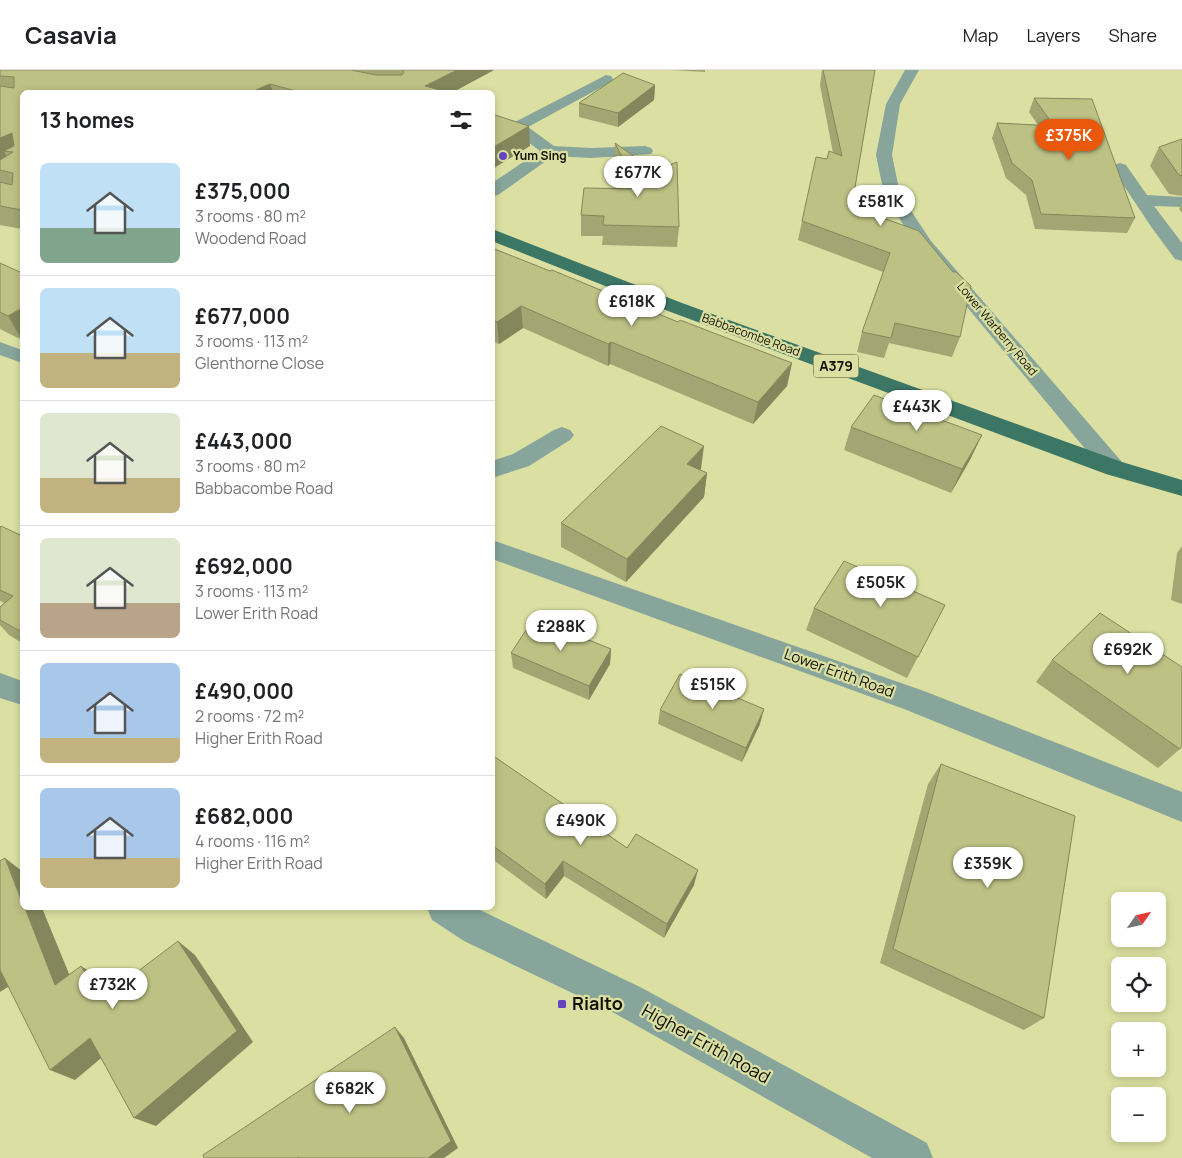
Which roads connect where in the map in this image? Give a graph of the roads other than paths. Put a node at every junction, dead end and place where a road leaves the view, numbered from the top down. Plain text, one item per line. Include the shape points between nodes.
1 (912, 70) edge
2 (606, 79) dead end
3 (495, 121) edge
4 (517, 126) junction
5 (645, 151) dead end
6 (550, 152) junction
7 (1120, 168) dead end
8 (495, 189) edge
9 (1143, 200) junction
10 (1182, 202) edge
11 (495, 235) edge
12 (1182, 255) edge
13 (0, 348) edge
14 (20, 356) edge
15 (562, 435) dead end
16 (1114, 468) junction
17 (495, 469) edge
18 (1182, 488) edge
19 (495, 550) edge
20 (0, 684) edge
21 (20, 692) edge
22 (1182, 807) edge
23 (447, 910) edge
24 (912, 1158) edge

1 - 16 street, Lower Warberry Road via 893,104 884,155 892,194 924,244
2 - 4 street
3 - 4 street
4 - 6 street
5 - 6 street
6 - 8 street
7 - 9 street
9 - 10 street
9 - 12 street
11 - 16 main road, Babbacombe Road / A379 via 675,307
13 - 14 street
15 - 17 street via 521,460
16 - 18 main road, Babbacombe Road / A379
19 - 22 street, Lower Erith Road via 914,700
20 - 21 street
23 - 24 street, Higher Erith Road via 477,928 629,1001

